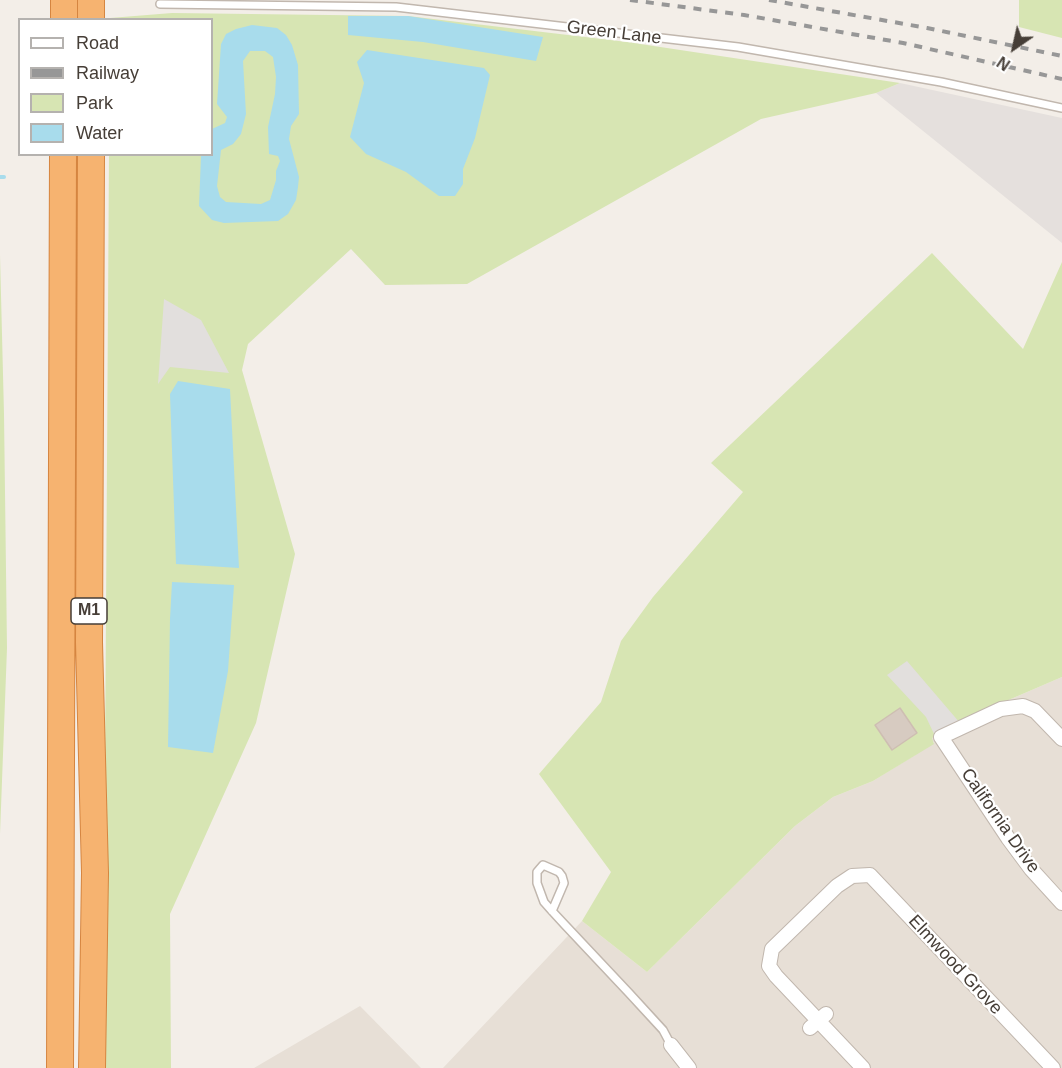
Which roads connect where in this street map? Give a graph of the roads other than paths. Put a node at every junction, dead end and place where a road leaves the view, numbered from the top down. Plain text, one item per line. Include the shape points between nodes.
1 (64, 0) edge
2 (91, 0) edge
3 (160, 4) dead end
4 (64, 18) edge
5 (91, 18) edge
6 (1062, 108) edge
7 (63, 156) edge
8 (91, 156) edge
9 (1062, 739) edge
10 (1062, 903) edge
11 (552, 911) junction
12 (671, 1045) joint
13 (60, 1068) edge
14 (92, 1068) edge
15 (689, 1068) edge
16 (863, 1068) edge
17 (1053, 1068) edge

1 - 4 highway
2 - 5 highway
3 - 6 lane, Green Lane via 396,7 738,47 941,82
7 - 13 highway, M1
8 - 14 highway, M1 via 89,642 95,873
9 - 10 street, California Drive via 1035,711 1023,706 1001,709 941,737 1008,838
11 - 11 lane via 537,882 537,872 543,865 559,872 564,883
11 - 12 lane via 663,1030
12 - 15 street
16 - 17 street, Elmwood Grove via 770,966 772,949 852,876 870,876

